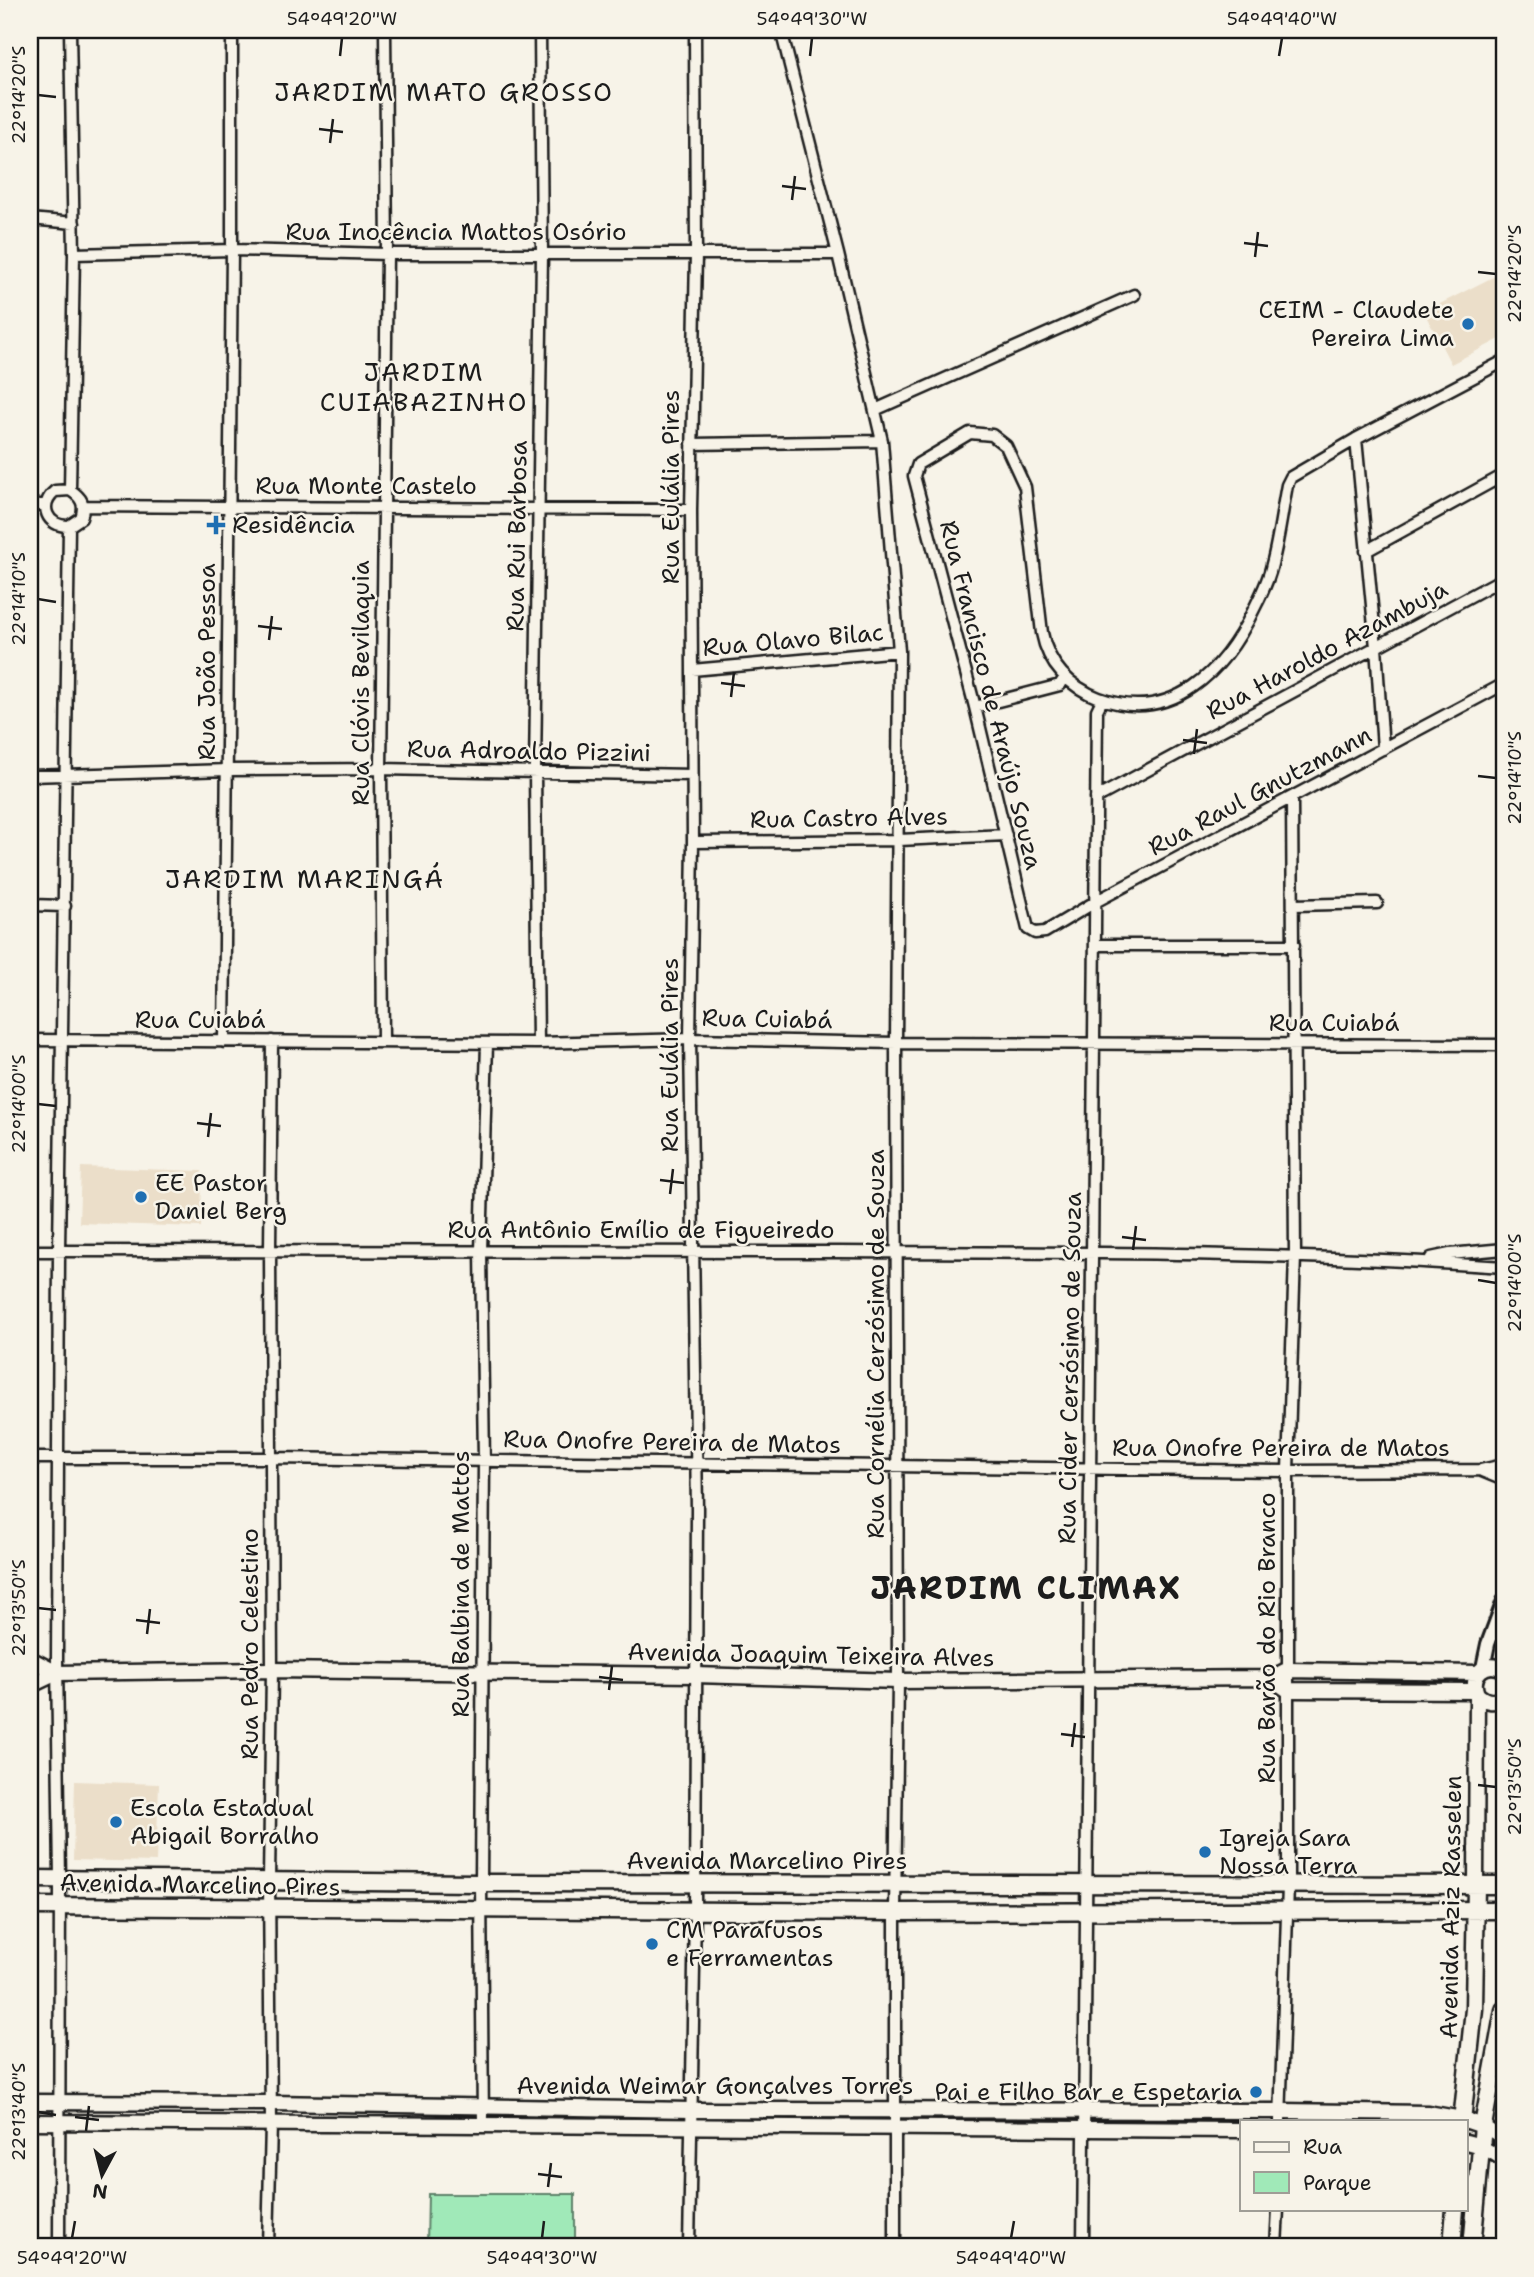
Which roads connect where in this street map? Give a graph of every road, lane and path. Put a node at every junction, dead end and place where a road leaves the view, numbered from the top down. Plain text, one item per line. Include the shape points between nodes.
1 (70, 30) edge
2 (232, 30) edge
3 (386, 30) edge
4 (540, 30) edge
5 (695, 30) edge
6 (781, 30) edge
7 (30, 219) edge
8 (74, 223) junction
9 (232, 250) junction
10 (74, 254) junction
11 (387, 254) junction
12 (542, 254) junction
13 (696, 254) junction
14 (838, 254) junction
15 (1134, 295) dead end
16 (1504, 361) edge
17 (875, 410) junction
18 (1356, 439) junction
19 (881, 440) junction
20 (692, 444) junction
21 (1504, 475) edge
22 (70, 490) junction
23 (30, 505) edge
24 (46, 505) junction
25 (83, 506) junction
26 (229, 506) junction
27 (383, 508) junction
28 (537, 508) junction
29 (691, 510) junction
30 (69, 526) junction
31 (1366, 551) junction
32 (1504, 578) edge
33 (1376, 648) junction
34 (899, 651) junction
35 (692, 670) junction
36 (1065, 677) junction
37 (1504, 684) edge
38 (1102, 699) junction
39 (975, 707) junction
40 (1383, 749) junction
41 (228, 769) junction
42 (381, 769) junction
43 (535, 772) junction
44 (692, 775) junction
45 (30, 776) edge
46 (66, 776) junction
47 (1096, 798) junction
48 (1292, 798) junction
49 (1006, 835) junction
50 (899, 840) junction
51 (693, 842) junction
52 (1095, 902) junction
53 (1377, 903) dead end
54 (30, 905) edge
55 (1294, 905) junction
56 (65, 906) junction
57 (1035, 933) joint
58 (1095, 945) junction
59 (1294, 945) junction
60 (690, 1039) junction
61 (30, 1040) edge
62 (62, 1040) junction
63 (272, 1041) junction
64 (224, 1042) junction
65 (383, 1042) junction
66 (487, 1043) junction
67 (538, 1043) junction
68 (897, 1043) junction
69 (1295, 1043) junction
70 (1094, 1044) junction
71 (1504, 1045) edge
72 (270, 1249) junction
73 (1504, 1249) edge
74 (30, 1251) edge
75 (58, 1251) junction
76 (481, 1251) junction
77 (692, 1252) junction
78 (897, 1252) junction
79 (1092, 1254) junction
80 (1295, 1256) junction
81 (1420, 1261) junction
82 (1504, 1267) edge
83 (30, 1458) edge
84 (58, 1458) junction
85 (271, 1458) junction
86 (484, 1461) junction
87 (696, 1462) junction
88 (898, 1465) junction
89 (1504, 1465) edge
90 (1090, 1468) junction
91 (1288, 1471) junction
92 (1481, 1471) junction
93 (1504, 1480) edge
94 (1504, 1601) edge
95 (30, 1662) edge
96 (272, 1670) junction
97 (1287, 1670) junction
98 (1480, 1670) junction
99 (1504, 1670) edge
100 (1309, 1671) junction
101 (57, 1673) junction
102 (481, 1674) junction
103 (695, 1675) junction
104 (1271, 1678) junction
105 (1088, 1680) junction
106 (898, 1681) junction
107 (30, 1682) edge
108 (1288, 1690) junction
109 (1310, 1690) junction
110 (1477, 1692) junction
111 (1504, 1697) edge
112 (30, 1878) edge
113 (60, 1879) junction
114 (269, 1880) junction
115 (481, 1883) junction
116 (695, 1883) junction
117 (896, 1884) junction
118 (1086, 1884) junction
119 (1476, 1885) junction
120 (1504, 1885) edge
121 (1288, 1886) junction
122 (30, 1906) edge
123 (59, 1906) junction
124 (270, 1909) junction
125 (482, 1910) junction
126 (1287, 1910) junction
127 (1476, 1910) junction
128 (1504, 1910) edge
129 (695, 1911) junction
130 (895, 1912) junction
131 (1086, 1913) junction
132 (1504, 2010) edge
133 (30, 2102) edge
134 (58, 2102) junction
135 (270, 2103) junction
136 (483, 2107) junction
137 (692, 2110) junction
138 (895, 2111) junction
139 (1084, 2112) junction
140 (1280, 2116) edge
141 (1462, 2120) edge
142 (30, 2122) edge
143 (58, 2122) junction
144 (1468, 2122) edge
145 (271, 2124) junction
146 (484, 2125) junction
147 (1483, 2126) junction
148 (692, 2127) junction
149 (896, 2128) junction
150 (1084, 2129) junction
151 (1240, 2130) edge
152 (1504, 2139) edge
153 (1473, 2144) edge
154 (1504, 2160) edge
155 (1278, 2210) edge
156 (1455, 2210) edge
157 (59, 2247) edge
158 (268, 2247) edge
159 (689, 2247) edge
160 (895, 2247) edge
161 (1083, 2247) edge
162 (1276, 2247) edge
163 (1452, 2247) edge
164 (1472, 2247) edge

1 - 8 street
2 - 9 street, Rua João Pessoa
3 - 11 street, Rua Clóvis Bevilaquia
4 - 12 street, Rua Rui Barbosa
5 - 13 street, Rua Eulália Pires
6 - 14 street, Rua Cornélia Cerzósimo de Souza
7 - 8 street
8 - 10 street
9 - 10 street, Rua Inocência Mattos Osório
9 - 11 street, Rua Inocência Mattos Osório
9 - 26 street, Rua João Pessoa
10 - 22 street
11 - 12 street, Rua Inocência Mattos Osório
11 - 27 street, Rua Clóvis Bevilaquia
12 - 13 street, Rua Inocência Mattos Osório
12 - 28 street, Rua Rui Barbosa
13 - 14 street, Rua Inocência Mattos Osório
13 - 20 street, Rua Eulália Pires
14 - 17 street, Rua Cornélia Cerzósimo de Souza
15 - 17 street
16 - 18 street
17 - 19 street, Rua Cornélia Cerzósimo de Souza
18 - 31 street
18 - 38 street via 1291,477 1272,566 1239,639 1221,663 1189,690 1156,704
19 - 20 street
19 - 34 street, Rua Cornélia Cerzósimo de Souza
20 - 29 street, Rua Eulália Pires
21 - 31 street
22 - 24 street via 55,491
22 - 25 street via 78,494
23 - 24 street
24 - 30 street via 53,522
25 - 26 street, Rua Monte Castelo
25 - 30 street via 81,518
26 - 27 street, Rua Monte Castelo
26 - 41 street, Rua João Pessoa
27 - 28 street, Rua Monte Castelo
27 - 42 street, Rua Clóvis Bevilaquia
28 - 29 street, Rua Monte Castelo
28 - 43 street, Rua Rui Barbosa
29 - 35 street, Rua Eulália Pires
30 - 46 street
31 - 33 street
32 - 33 street, Rua Haroldo Azambuja
33 - 40 street
33 - 47 street, Rua Haroldo Azambuja
34 - 35 street, Rua Olavo Bilac
34 - 50 street, Rua Cornélia Cerzósimo de Souza
35 - 44 street, Rua Eulália Pires
36 - 38 street
36 - 39 street via 1060,685
36 - 39 street, Rua Francisco de Araújo Souza via 1044,641 1025,487 1002,442 987,433 970,433 918,464 915,476
37 - 40 street, Rua Raul Gnutzmann
38 - 47 street, Rua Cider Cersósimo de Souza via 1097,710
39 - 49 street, Rua Francisco de Araújo Souza
40 - 48 street, Rua Raul Gnutzmann
41 - 42 street, Rua Adroaldo Pizzini
41 - 46 street, Rua Adroaldo Pizzini
41 - 64 street, Rua João Pessoa
42 - 43 street, Rua Adroaldo Pizzini
42 - 65 street, Rua Clóvis Bevilaquia
43 - 44 street, Rua Adroaldo Pizzini
43 - 67 street, Rua Rui Barbosa
44 - 51 street, Rua Eulália Pires
45 - 46 street, Rua Adroaldo Pizzini
46 - 56 street
47 - 52 street, Rua Cider Cersósimo de Souza
48 - 52 street, Rua Raul Gnutzmann
48 - 55 street, Rua Barão do Rio Branco
49 - 50 street, Rua Castro Alves
49 - 57 street, Rua Francisco de Araújo Souza via 1028,929
50 - 51 street, Rua Castro Alves
50 - 68 street, Rua Cornélia Cerzósimo de Souza
51 - 60 street, Rua Eulália Pires
52 - 57 street, Rua Raul Gnutzmann via 1045,932
52 - 58 street, Rua Cider Cersósimo de Souza
53 - 55 street
54 - 56 street
55 - 59 street, Rua Barão do Rio Branco
56 - 62 street
58 - 59 street
58 - 70 street, Rua Cider Cersósimo de Souza
59 - 69 street, Rua Barão do Rio Branco
60 - 67 street, Rua Cuiabá
60 - 68 street, Rua Cuiabá
60 - 77 street, Rua Eulália Pires
61 - 62 street, Rua Cuiabá
62 - 64 street, Rua Cuiabá
62 - 75 street
63 - 64 street, Rua Cuiabá
63 - 65 street, Rua Cuiabá
63 - 72 street, Rua Pedro Celestino
65 - 66 street, Rua Cuiabá
66 - 67 street, Rua Cuiabá
66 - 76 street, Rua Balbina de Mattos
68 - 70 street, Rua Cuiabá
68 - 78 street, Rua Cornélia Cerzósimo de Souza
69 - 70 street, Rua Cuiabá
69 - 71 street, Rua Cuiabá
69 - 80 street, Rua Barão do Rio Branco
70 - 79 street, Rua Cider Cersósimo de Souza
72 - 75 street, Rua Antônio Emílio de Figueiredo
72 - 76 street, Rua Antônio Emílio de Figueiredo
72 - 85 street, Rua Pedro Celestino
73 - 81 street, Rua Antônio Emílio de Figueiredo
74 - 75 street, Rua Antônio Emílio de Figueiredo
75 - 84 street
76 - 77 street, Rua Antônio Emílio de Figueiredo
76 - 86 street, Rua Balbina de Mattos
77 - 78 street, Rua Antônio Emílio de Figueiredo
77 - 87 street, Rua Eulália Pires
78 - 79 street, Rua Antônio Emílio de Figueiredo
78 - 88 street, Rua Cornélia Cerzósimo de Souza
79 - 80 street, Rua Antônio Emílio de Figueiredo
79 - 90 street, Rua Cider Cersósimo de Souza
80 - 81 street, Rua Antônio Emílio de Figueiredo
80 - 91 street, Rua Barão do Rio Branco
81 - 82 street, Rua Antônio Emílio de Figueiredo
83 - 84 street, Rua Onofre Pereira de Matos
84 - 85 street, Rua Onofre Pereira de Matos
84 - 101 street
85 - 86 street, Rua Onofre Pereira de Matos
85 - 96 street, Rua Pedro Celestino
86 - 87 street, Rua Onofre Pereira de Matos
86 - 102 street, Rua Balbina de Mattos
87 - 88 street, Rua Onofre Pereira de Matos
87 - 103 street, Rua Eulália Pires
88 - 90 street, Rua Onofre Pereira de Matos
88 - 106 street, Rua Cornélia Cerzósimo de Souza
89 - 92 street, Rua Onofre Pereira de Matos
90 - 91 street, Rua Onofre Pereira de Matos
90 - 105 street, Rua Cider Cersósimo de Souza
91 - 92 street, Rua Onofre Pereira de Matos
91 - 97 street, Rua Barão do Rio Branco
92 - 93 street, Rua Onofre Pereira de Matos
94 - 98 street
95 - 101 main road, Avenida Joaquim Teixeira Alves
96 - 101 main road, Avenida Joaquim Teixeira Alves
96 - 102 main road, Avenida Joaquim Teixeira Alves
96 - 114 street, Rua Pedro Celestino
97 - 100 main road
97 - 104 main road, Avenida Joaquim Teixeira Alves
97 - 108 street, Rua Barão do Rio Branco
98 - 99 main road via 1496,1666
98 - 100 main road
98 - 110 main road, Avenida Aziz Rasselen via 1474,1682
100 - 109 main road
101 - 107 main road, Avenida Joaquim Teixeira Alves
101 - 113 street
102 - 103 main road, Avenida Joaquim Teixeira Alves
102 - 115 street, Rua Balbina de Mattos
103 - 106 main road, Avenida Joaquim Teixeira Alves
103 - 116 street, Rua Eulália Pires
104 - 105 main road, Avenida Joaquim Teixeira Alves
104 - 108 main road
105 - 106 main road, Avenida Joaquim Teixeira Alves
105 - 118 street, Rua Cider Cersósimo de Souza
106 - 117 street, Rua Cornélia Cerzósimo de Souza
108 - 109 main road
108 - 121 street, Rua Barão do Rio Branco
109 - 110 main road
110 - 111 main road via 1488,1701
110 - 119 main road, Avenida Aziz Rasselen
112 - 113 main road, Avenida Marcelino Pires
113 - 114 main road, Avenida Marcelino Pires
113 - 123 street
114 - 115 main road, Avenida Marcelino Pires
114 - 124 street, Rua Pedro Celestino
115 - 116 main road, Avenida Marcelino Pires
115 - 125 street, Rua Balbina de Mattos
116 - 117 main road, Avenida Marcelino Pires
116 - 129 street, Rua Eulália Pires
117 - 118 main road, Avenida Marcelino Pires
117 - 130 street, Rua Cornélia Cerzósimo de Souza
118 - 121 main road, Avenida Marcelino Pires
118 - 131 street, Rua Cider Cersósimo de Souza
119 - 120 main road, Avenida Marcelino Pires
119 - 121 main road, Avenida Marcelino Pires
119 - 127 main road, Avenida Aziz Rasselen
121 - 126 street, Rua Barão do Rio Branco
122 - 123 main road, Avenida Marcelino Pires
123 - 124 main road, Avenida Marcelino Pires
123 - 134 street
124 - 125 main road, Avenida Marcelino Pires
124 - 135 street, Rua Pedro Celestino
125 - 129 main road, Avenida Marcelino Pires
125 - 136 street, Rua Balbina de Mattos
126 - 127 main road, Avenida Marcelino Pires
126 - 131 main road, Avenida Marcelino Pires
126 - 140 street, Rua Barão do Rio Branco
127 - 128 main road, Avenida Marcelino Pires
127 - 141 main road, Avenida Aziz Rasselen via 1474,2009
129 - 130 main road, Avenida Marcelino Pires
129 - 137 street, Rua Eulália Pires
130 - 131 main road, Avenida Marcelino Pires
130 - 138 street, Rua Cornélia Cerzósimo de Souza
131 - 139 street, Rua Cider Cersósimo de Souza
132 - 147 main road, Avenida Aziz Rasselen
133 - 134 main road, Avenida Weimar Gonçalves Torres
134 - 135 main road, Avenida Weimar Gonçalves Torres
134 - 143 street
135 - 136 main road, Avenida Weimar Gonçalves Torres
135 - 145 street, Rua Pedro Celestino
136 - 137 main road, Avenida Weimar Gonçalves Torres
136 - 146 street, Rua Balbina de Mattos
137 - 138 main road, Avenida Weimar Gonçalves Torres
137 - 148 street, Rua Eulália Pires
138 - 139 main road, Avenida Weimar Gonçalves Torres
138 - 149 street, Rua Cornélia Cerzósimo de Souza
139 - 140 main road, Avenida Weimar Gonçalves Torres
139 - 150 street, Rua Cider Cersósimo de Souza
140 - 141 main road, Avenida Weimar Gonçalves Torres via 1427,2113
142 - 143 main road, Avenida Weimar Gonçalves Torres
143 - 145 main road, Avenida Weimar Gonçalves Torres
143 - 157 street
144 - 147 main road, Avenida Weimar Gonçalves Torres
145 - 146 main road, Avenida Weimar Gonçalves Torres
145 - 158 street, Rua Pedro Celestino
146 - 148 main road, Avenida Weimar Gonçalves Torres
147 - 152 street
147 - 153 main road, Avenida Aziz Rasselen
148 - 149 main road, Avenida Weimar Gonçalves Torres
148 - 159 street, Rua Eulália Pires
149 - 150 main road, Avenida Weimar Gonçalves Torres
149 - 160 street, Rua Cornélia Cerzósimo de Souza
150 - 151 main road, Avenida Weimar Gonçalves Torres
150 - 161 street, Rua Cider Cersósimo de Souza
153 - 154 street
153 - 164 main road, Avenida Aziz Rasselen
155 - 162 street
156 - 163 main road

